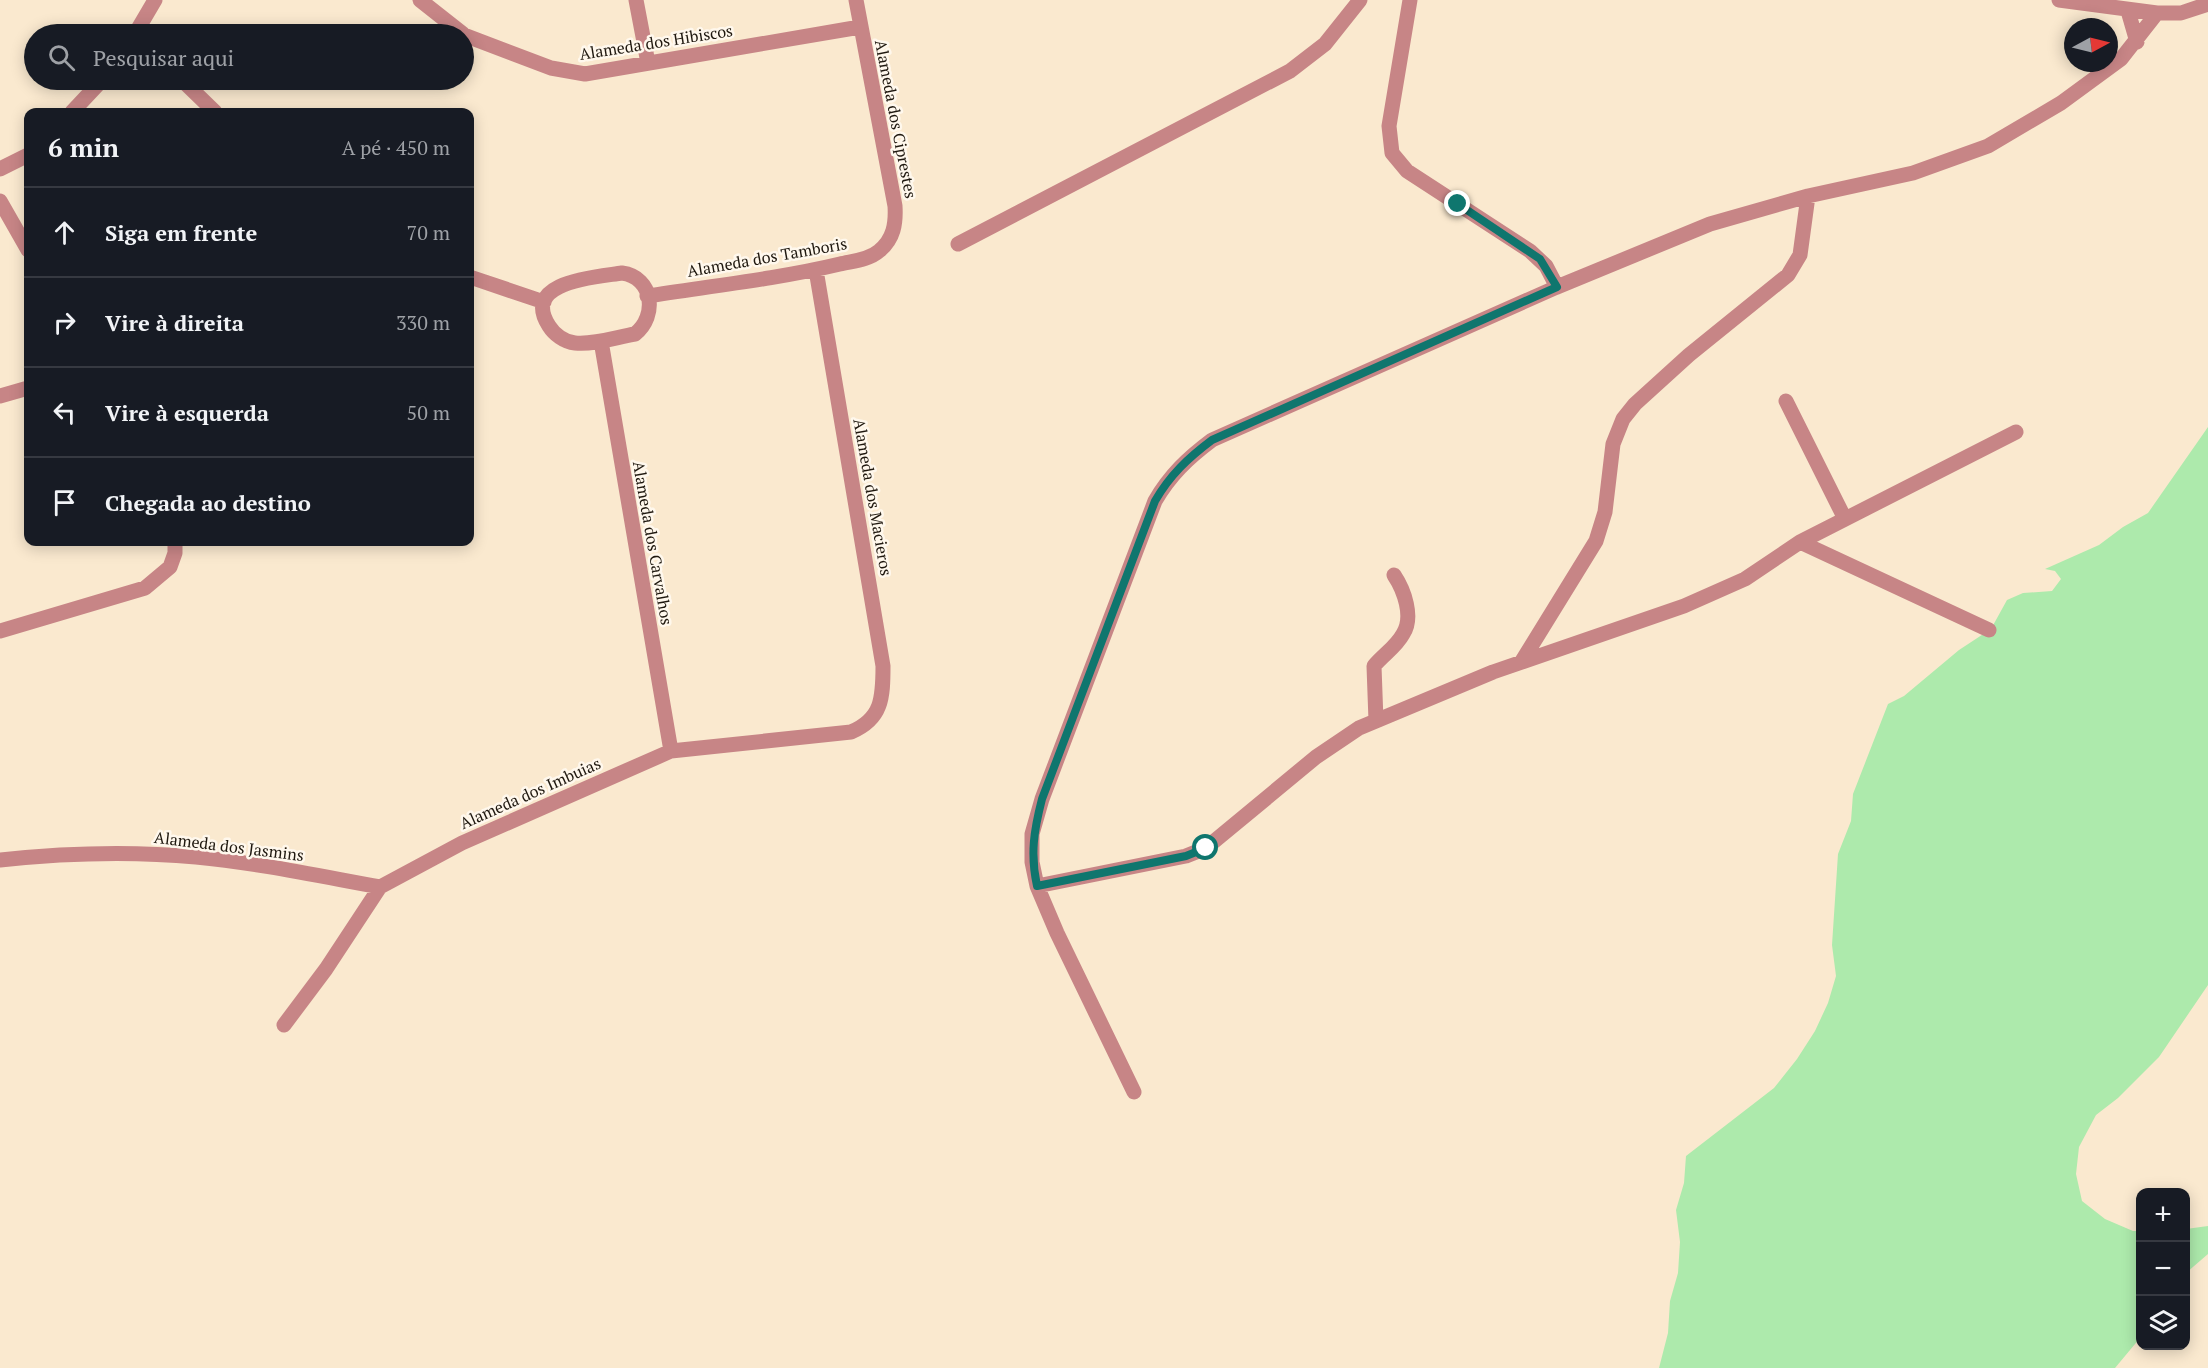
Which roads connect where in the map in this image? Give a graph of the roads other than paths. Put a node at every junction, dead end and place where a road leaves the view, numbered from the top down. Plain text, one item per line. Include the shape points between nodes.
1 (155, 0) edge
2 (420, 0) edge
3 (636, 0) edge
4 (856, 0) edge
5 (1360, 0) edge
6 (1410, 0) edge
7 (2059, 0) edge
8 (2208, 4) edge
9 (2128, 11) junction
10 (2157, 14) junction
11 (142, 24) edge
12 (449, 24) edge
13 (860, 27) junction
14 (474, 39) edge
15 (2137, 42) junction
16 (648, 63) junction
17 (93, 90) edge
18 (192, 90) edge
19 (76, 108) edge
20 (211, 108) edge
21 (24, 157) edge
22 (0, 169) edge
23 (1808, 196) junction
24 (0, 201) edge
25 (24, 243) edge
26 (887, 243) joint
27 (958, 244) dead end
28 (816, 270) junction
29 (474, 278) edge
30 (1557, 287) junction
31 (648, 296) junction
32 (544, 302) junction
33 (601, 340) junction
34 (24, 389) edge
35 (0, 396) edge
36 (1786, 401) dead end
37 (2016, 432) dead end
38 (1845, 519) junction
39 (1800, 542) junction
40 (175, 546) edge
41 (1395, 575) dead end
42 (1989, 630) dead end
43 (0, 631) edge
44 (1522, 661) junction
45 (1376, 722) junction
46 (866, 726) joint
47 (670, 751) junction
48 (0, 860) edge
49 (1037, 886) junction
50 (380, 887) junction
51 (284, 1025) dead end
52 (1134, 1092) dead end

1 - 11 street
2 - 12 street, Alameda dos Hibiscos
3 - 16 street
4 - 13 street, Alameda dos Ciprestes
5 - 27 street via 1324,44 1290,71
6 - 30 street via 1389,126 1392,153 1407,171 1540,259
7 - 9 street
8 - 10 street via 2181,13
9 - 10 street
9 - 15 street
10 - 15 street
13 - 16 street, Alameda dos Hibiscos
13 - 26 street, Alameda dos Ciprestes via 895,206 896,222
14 - 16 street, Alameda dos Hibiscos via 569,73 585,74
15 - 23 street via 2121,59 2061,103 1988,146 1913,172
17 - 19 street
18 - 20 street
21 - 22 street
23 - 30 street via 1710,224
23 - 44 street via 1800,255 1788,275 1689,355 1623,419 1613,444 1605,512 1596,541
24 - 25 street
26 - 28 street, Alameda dos Tamboris via 863,259
28 - 31 street, Alameda dos Tamboris
28 - 46 street, Alameda dos Macieros via 884,666 879,706
29 - 32 street
30 - 49 street via 1212,440 1167,480 1155,501 1042,799 1032,834
31 - 32 street via 641,281 622,273 562,284 551,290
31 - 33 street via 648,321 642,328 635,334
32 - 33 street via 546,321 563,339 575,344
33 - 47 street, Alameda dos Carvalhos
34 - 35 street
36 - 38 street
37 - 38 street
38 - 39 street
39 - 42 street
39 - 44 street via 1745,579 1694,602
40 - 43 street via 170,567 145,588
41 - 45 street via 1404,593 1407,626 1374,666
44 - 45 street
45 - 49 street via 1343,737 1316,757 1206,848 1186,856
46 - 47 street, Alameda dos Imbuias via 851,732
47 - 50 street, Alameda dos Imbuias via 462,843
48 - 50 street, Alameda dos Jasmins via 138,853 197,857
49 - 52 street
50 - 51 street, Alameda dos Imbuias

